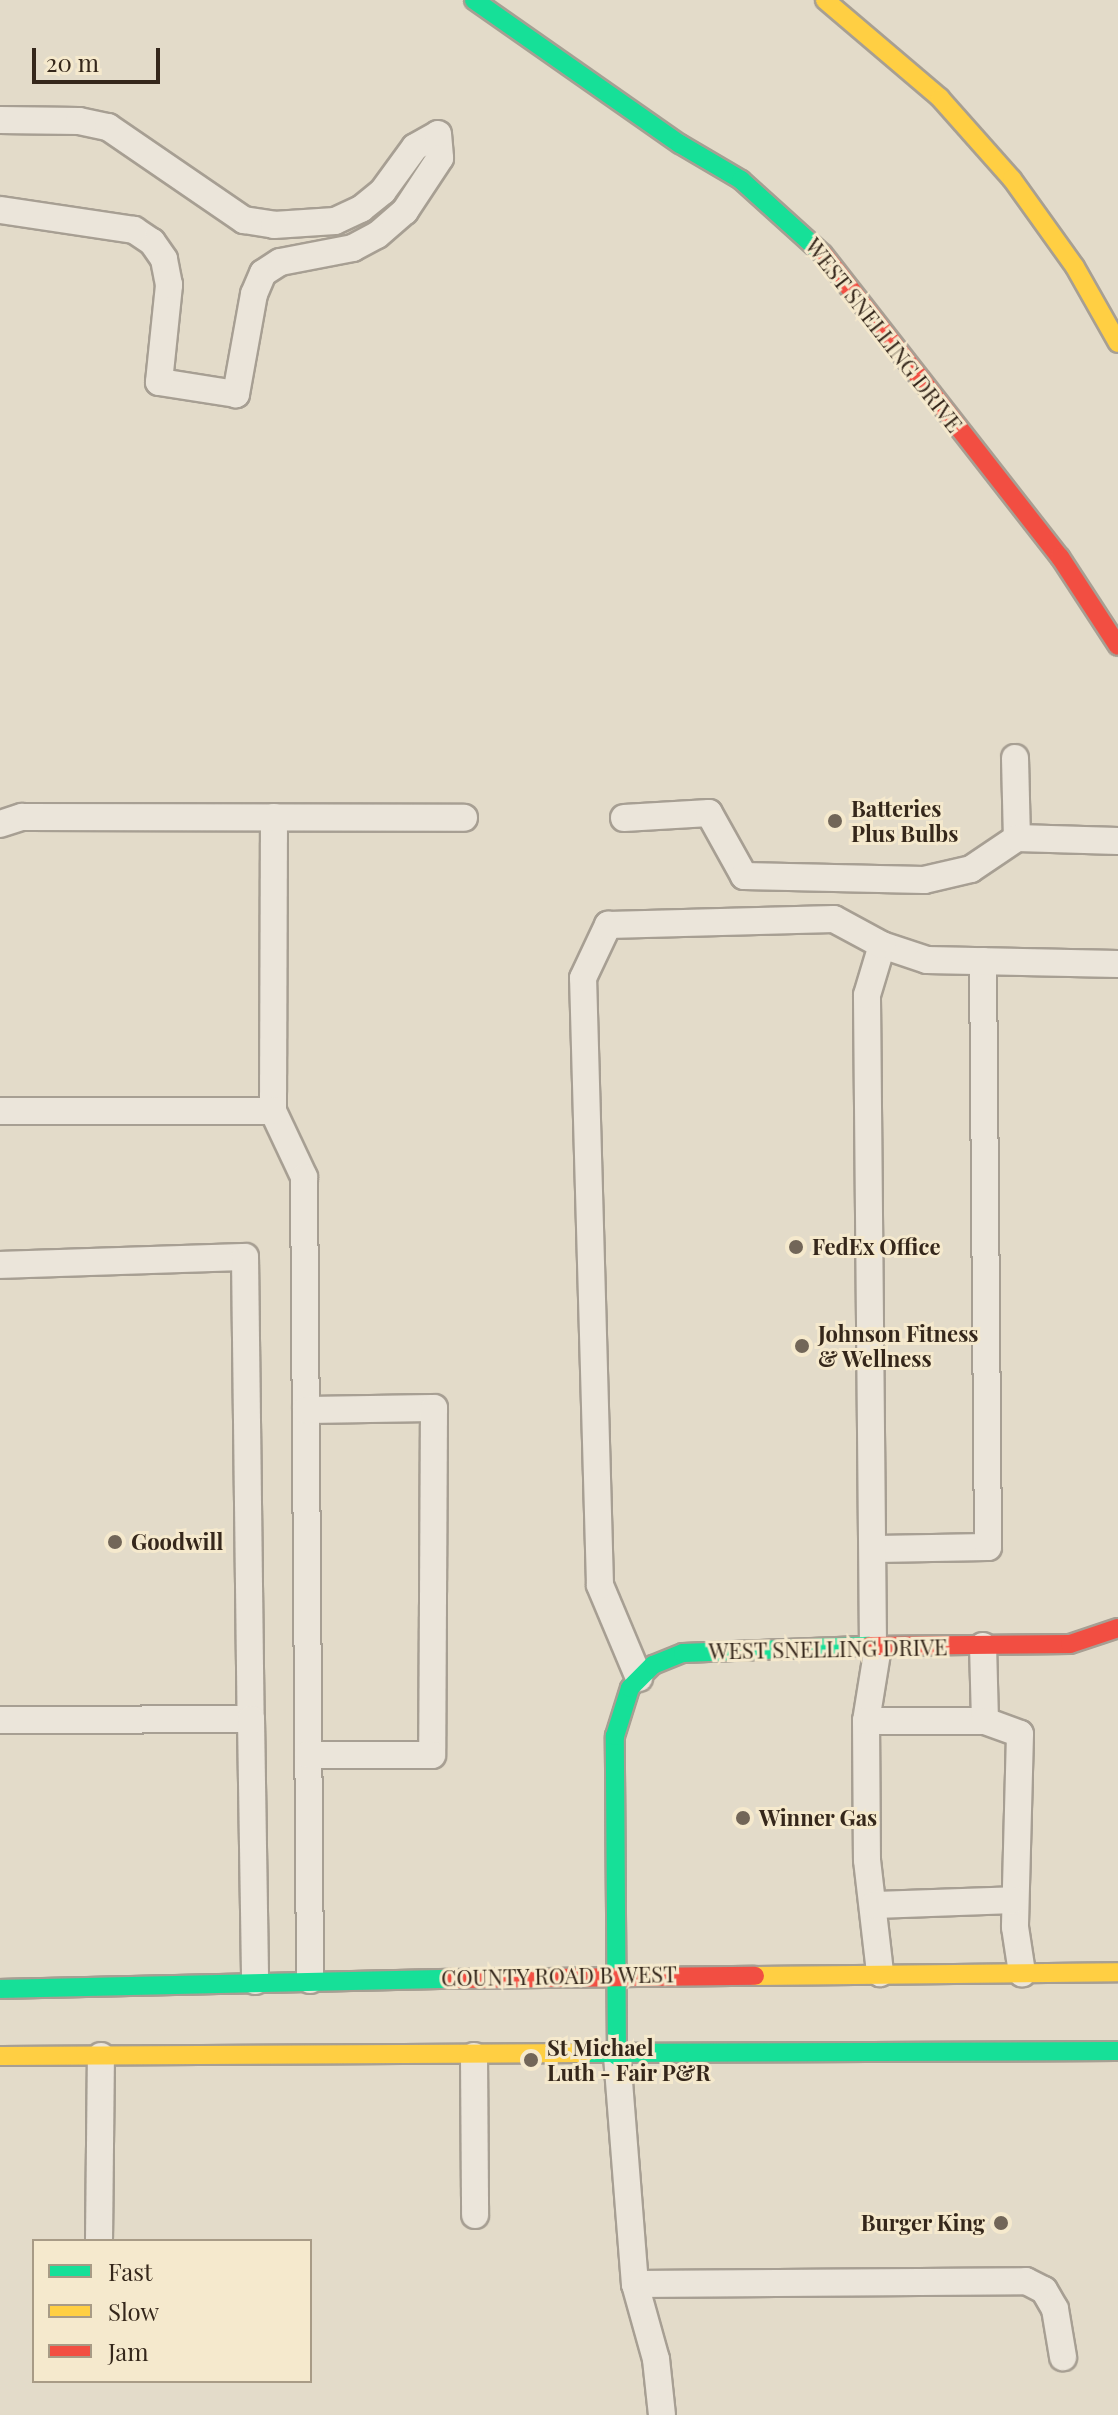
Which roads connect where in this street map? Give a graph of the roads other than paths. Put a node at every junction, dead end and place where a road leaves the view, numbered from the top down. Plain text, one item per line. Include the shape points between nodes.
1 (474, 0) edge
2 (825, 0) edge
3 (0, 120) edge
4 (0, 210) edge
5 (1118, 343) edge
6 (1118, 646) edge
7 (1015, 758) dead end
8 (274, 817) junction
9 (464, 818) dead end
10 (624, 818) dead end
11 (0, 824) edge
12 (1017, 838) junction
13 (1118, 841) edge
14 (832, 875) junction
15 (834, 919) junction
16 (882, 945) junction
17 (983, 961) junction
18 (1118, 964) edge
19 (0, 1111) edge
20 (273, 1111) junction
21 (0, 1265) edge
22 (306, 1410) junction
23 (876, 1549) junction
24 (1118, 1628) edge
25 (983, 1646) junction
26 (876, 1647) junction
27 (639, 1678) junction
28 (251, 1719) junction
29 (0, 1720) edge
30 (866, 1721) junction
31 (985, 1721) junction
32 (308, 1755) junction
33 (1015, 1900) junction
34 (874, 1905) junction
35 (1118, 1972) edge
36 (880, 1973) junction
37 (1022, 1973) junction
38 (616, 1975) junction
39 (310, 1980) junction
40 (255, 1981) junction
41 (0, 1989) edge
42 (1118, 2051) edge
43 (0, 2056) edge
44 (101, 2056) junction
45 (474, 2056) junction
46 (617, 2056) junction
47 (475, 2215) dead end
48 (99, 2239) edge
49 (635, 2284) junction
50 (1063, 2357) dead end
51 (662, 2415) edge

1 - 6 main road, WEST SNELLING DRIVE via 680,144 741,180 789,219 836,268 1060,557
2 - 5 main road via 940,98 1012,179 1075,267
3 - 4 lane via 79,121 108,127 244,220 274,225 335,221 361,209 383,191 415,147 438,134 440,158 405,211 377,235 353,248 280,262 263,273 254,294 236,394 159,382 169,285 164,259 152,242 134,230
7 - 12 lane
8 - 9 lane
8 - 11 lane via 22,817
8 - 20 lane
10 - 14 lane via 709,813 744,876
12 - 13 lane
12 - 14 lane via 952,877
14 - 15 lane
15 - 16 lane
15 - 27 lane via 608,925 583,978 600,1585
16 - 17 lane via 927,960
16 - 23 lane via 867,995
17 - 18 lane
17 - 23 lane via 988,1547
19 - 20 lane
20 - 22 lane via 304,1177
21 - 28 lane via 245,1257
22 - 32 lane
22 - 32 lane via 434,1408 432,1755
23 - 26 lane
24 - 25 main road, WEST SNELLING DRIVE via 1070,1644
25 - 26 main road, WEST SNELLING DRIVE
25 - 31 lane
26 - 27 main road, WEST SNELLING DRIVE via 683,1653
26 - 30 lane
27 - 38 main road via 622,1705 615,1736
28 - 29 lane
28 - 40 lane
30 - 31 lane
30 - 34 lane via 867,1860
31 - 33 lane via 1020,1734
32 - 39 lane
33 - 34 lane
33 - 37 lane
34 - 36 lane
35 - 37 main road, COUNTY ROAD B WEST
36 - 37 main road, COUNTY ROAD B WEST
36 - 38 main road, COUNTY ROAD B WEST
38 - 39 main road, COUNTY ROAD B WEST
38 - 46 main road
39 - 40 main road, COUNTY ROAD B WEST
40 - 41 main road, COUNTY ROAD B WEST
42 - 46 main road
43 - 44 main road
44 - 45 main road
44 - 48 lane
45 - 46 main road
45 - 47 lane
46 - 49 lane
49 - 50 lane via 1026,2281 1044,2290 1055,2309
49 - 51 lane via 656,2359

